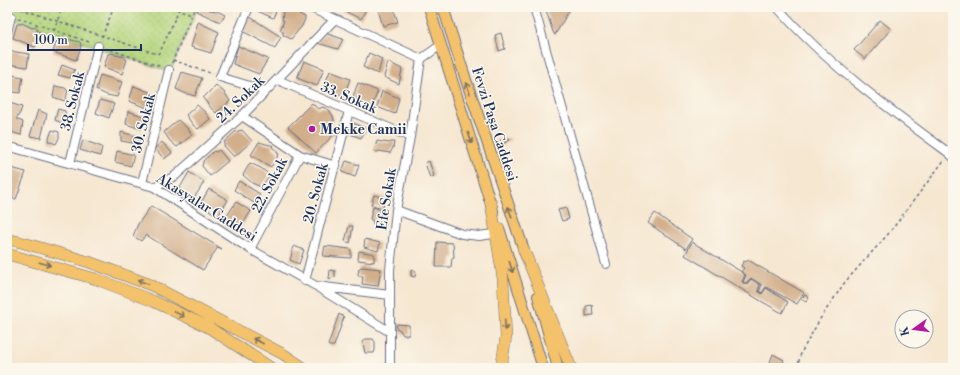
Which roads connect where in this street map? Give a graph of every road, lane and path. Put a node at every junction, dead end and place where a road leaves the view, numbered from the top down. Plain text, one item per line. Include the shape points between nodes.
1 (15, 7) edge
2 (62, 7) edge
3 (114, 7) edge
4 (170, 7) edge
5 (180, 7) edge
6 (195, 7) edge
7 (249, 7) edge
8 (309, 7) edge
9 (429, 7) edge
10 (444, 7) edge
11 (534, 7) edge
12 (777, 7) edge
13 (179, 10) junction
14 (192, 14) junction
15 (11, 16) joint
16 (336, 19) junction
17 (58, 21) junction
18 (54, 31) junction
19 (7, 32) edge
20 (102, 36) junction
21 (441, 45) junction
22 (98, 46) junction
23 (421, 59) junction
24 (173, 60) junction
25 (169, 70) junction
26 (220, 77) junction
27 (278, 80) junction
28 (266, 91) junction
29 (349, 111) junction
30 (242, 116) junction
31 (410, 137) junction
32 (7, 146) edge
33 (300, 155) junction
34 (951, 155) edge
35 (70, 163) junction
36 (336, 166) junction
37 (142, 183) junction
38 (154, 187) junction
39 (490, 203) joint
40 (396, 210) junction
41 (498, 233) junction
42 (7, 239) edge
43 (524, 248) junction
44 (250, 249) junction
45 (7, 254) edge
46 (606, 264) dead end
47 (306, 281) junction
48 (316, 286) junction
49 (390, 295) junction
50 (390, 332) junction
51 (283, 354) junction
52 (271, 368) edge
53 (304, 368) edge
54 (310, 368) edge
55 (390, 368) edge
56 (501, 368) edge
57 (543, 368) edge
58 (558, 368) edge
59 (571, 368) edge
60 (797, 368) edge

1 - 17 path
2 - 17 path
3 - 20 path
4 - 13 path
5 - 13 path
6 - 14 path
7 - 26 street
8 - 16 street
9 - 21 main road, Fevzi Paşa Caddesi
43 -> 10 main road, Fevzi Paşa Caddesi via 466,80
11 - 46 street
12 - 34 street via 795,28 836,66
13 - 14 path
13 - 20 path via 158,54
14 - 24 path
15 - 18 path
15 - 19 street
16 - 23 street
16 - 27 street, 24. Sokak
17 - 18 path
17 - 20 path
18 - 22 path
20 - 22 path
21 - 23 street
21 -> 39 main road, Fevzi Paşa Caddesi
22 - 25 path
22 - 35 street, 38. Sokak
23 - 31 street, Efe Sokak
24 - 25 path
24 - 26 path
25 - 37 street, 30. Sokak
26 - 28 street
27 - 28 street, 24. Sokak
27 - 29 street, 33. Sokak
28 - 30 street, 24. Sokak
29 - 31 street, 33. Sokak
29 - 36 street, 20. Sokak
30 - 33 street
30 - 38 street, 24. Sokak via 175,176
31 - 40 street, Efe Sokak
32 - 35 street, Akasyalar Caddesi
33 - 36 street
33 - 44 street, 22. Sokak
34 - 60 path via 890,232 845,282 801,353
35 - 37 street, Akasyalar Caddesi
36 - 47 street, 20. Sokak
37 - 38 street, Akasyalar Caddesi
38 - 44 street, Akasyalar Caddesi
39 - 41 highway
40 - 41 street via 462,234 479,236
40 - 49 street, Efe Sokak
41 -> 56 highway via 505,330
41 -> 57 main road
51 -> 42 highway via 151,285 89,262
43 - 58 main road, Fevzi Paşa Caddesi
43 - 59 highway
44 - 47 street, Akasyalar Caddesi
45 -> 52 highway via 96,279 152,301 208,328
47 - 48 street, Akasyalar Caddesi
48 - 49 street, Akasyalar Caddesi
48 - 50 street
49 - 50 street, Efe Sokak
50 - 55 street, Efe Sokak
51 - 53 highway
51 - 54 highway

